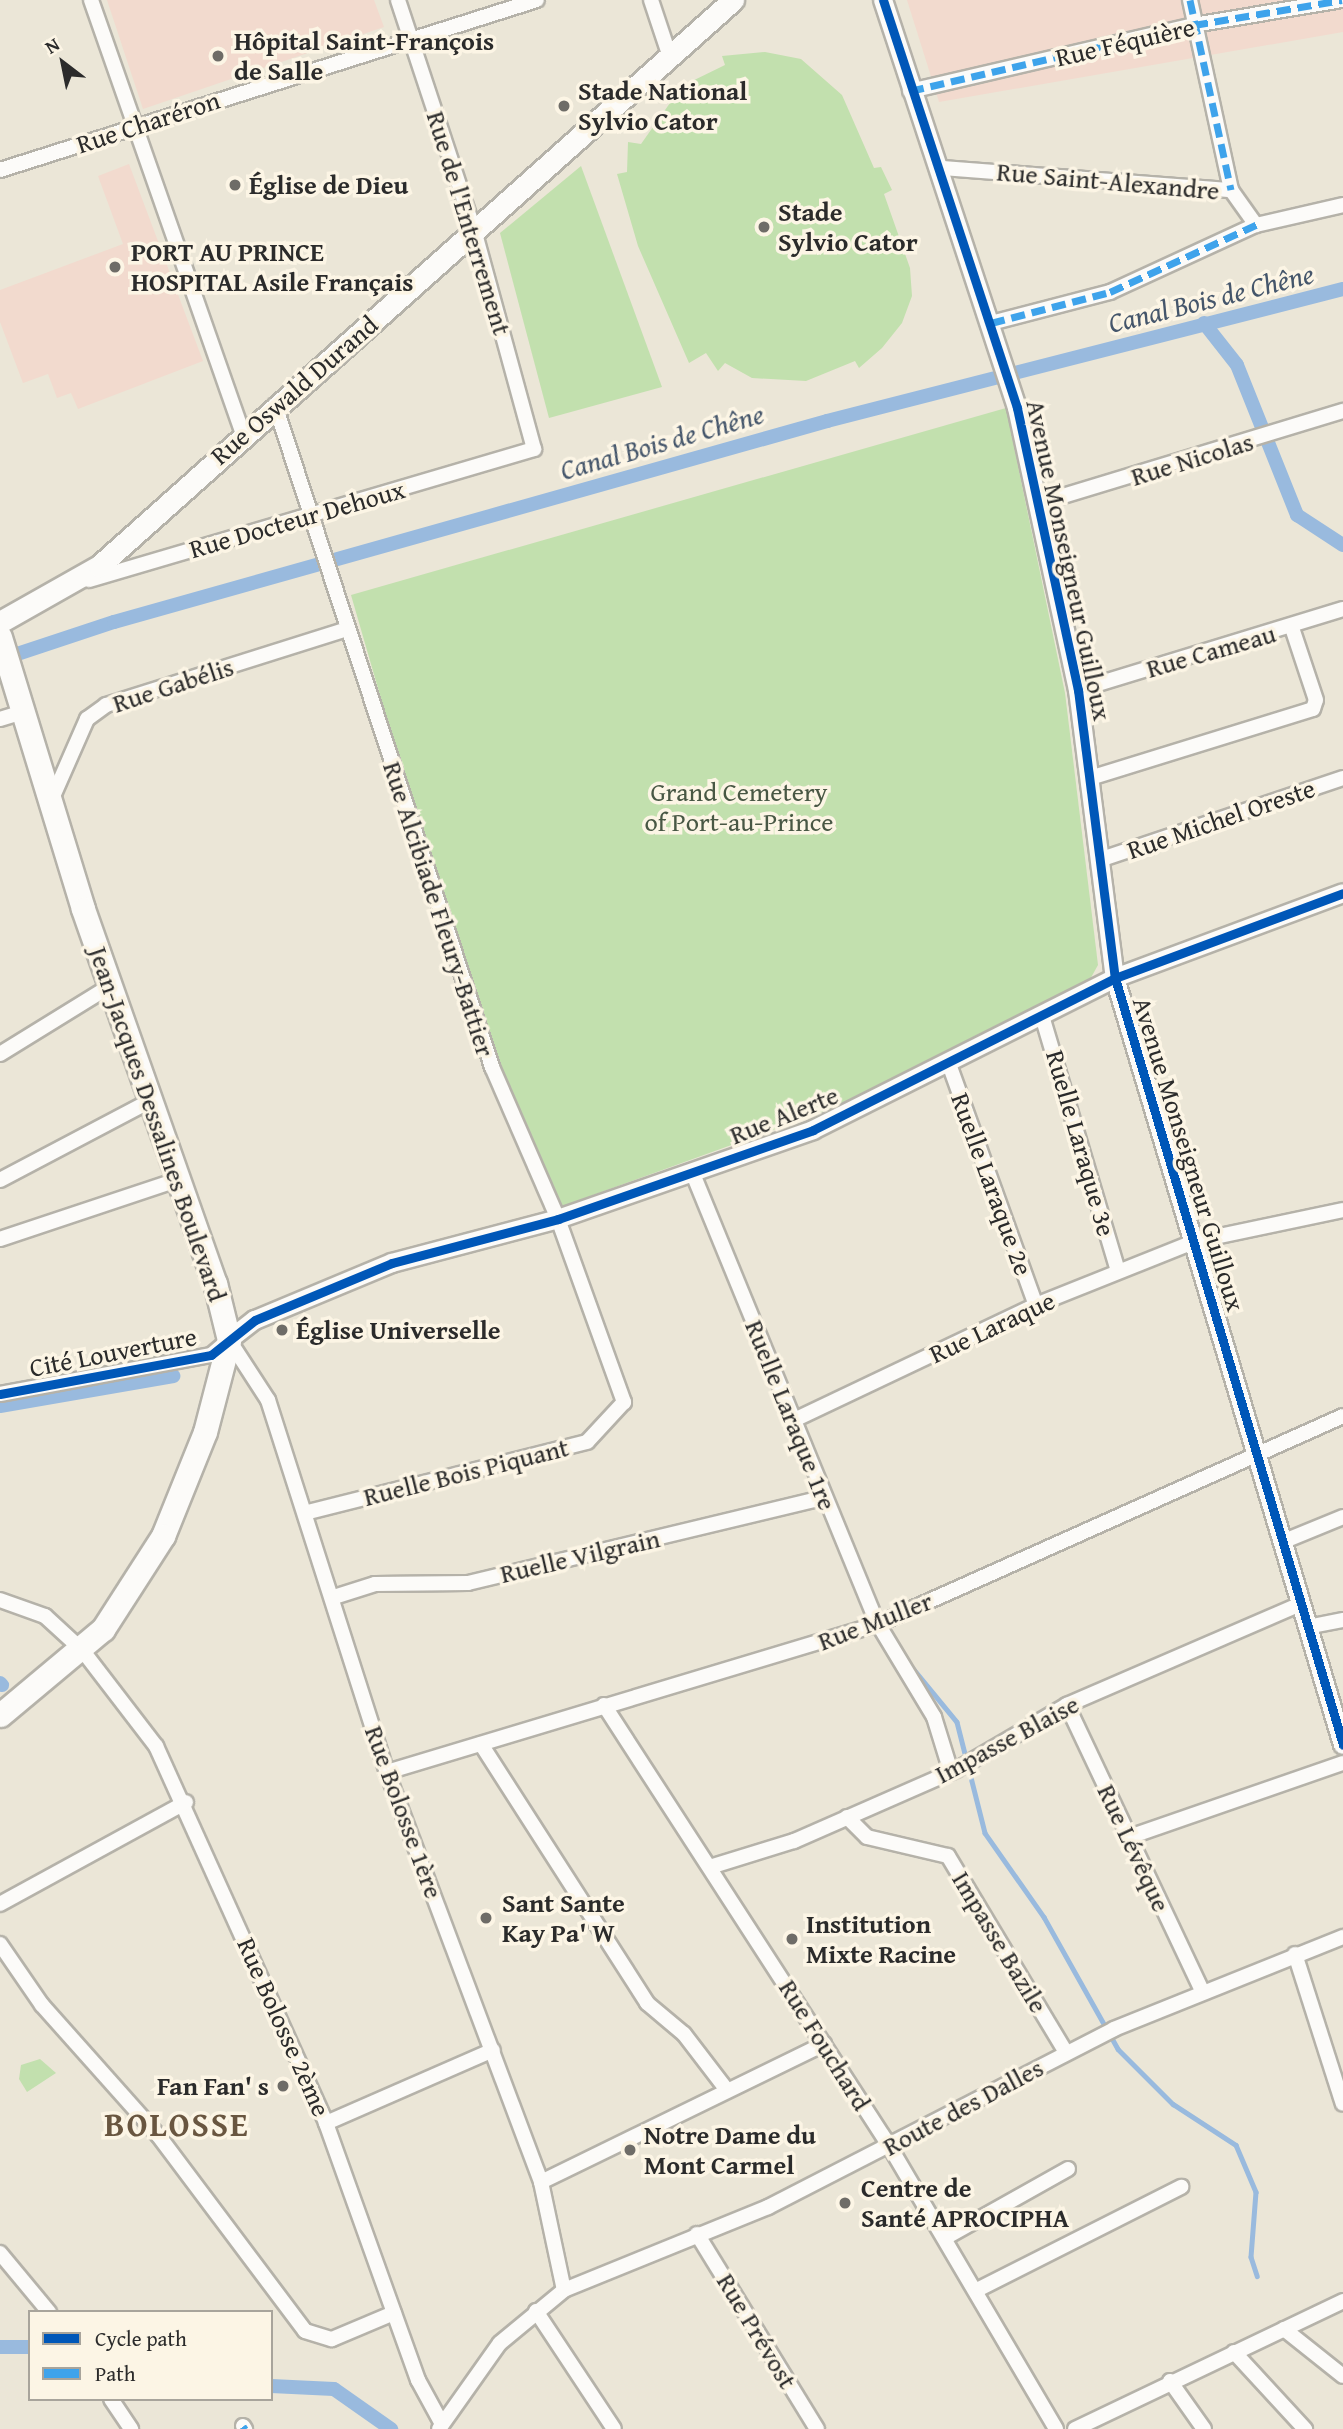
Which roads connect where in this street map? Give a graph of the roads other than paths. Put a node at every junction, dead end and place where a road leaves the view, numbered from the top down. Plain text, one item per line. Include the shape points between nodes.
1 (91, 0) edge
2 (398, 0) edge
3 (537, 0) edge
4 (651, 0) edge
5 (733, 0) edge
6 (883, 0) edge
7 (1190, 0) edge
8 (1342, 0) edge
9 (1194, 25) junction
10 (412, 38) junction
11 (670, 57) junction
12 (910, 91) junction
13 (133, 127) junction
14 (943, 168) junction
15 (0, 170) edge
16 (1231, 190) junction
17 (1343, 205) edge
18 (1256, 225) junction
19 (474, 230) junction
20 (991, 323) junction
21 (275, 405) junction
22 (1343, 411) edge
23 (242, 432) junction
24 (534, 449) joint
25 (1040, 503) junction
26 (314, 517) junction
27 (61, 589) junction
28 (1343, 610) edge
29 (0, 622) edge
30 (1292, 628) junction
31 (347, 629) junction
32 (0, 637) edge
33 (9, 681) edge
34 (1078, 690) junction
35 (23, 712) junction
36 (0, 719) edge
37 (1090, 778) junction
38 (1343, 778) edge
39 (51, 801) junction
40 (1098, 860) junction
41 (1343, 893) edge
42 (1115, 978) junction
43 (110, 986) junction
44 (1042, 1016) junction
45 (0, 1054) edge
46 (949, 1063) junction
47 (150, 1101) junction
48 (693, 1174) junction
49 (0, 1180) edge
50 (177, 1180) junction
51 (1343, 1210) edge
52 (558, 1219) junction
53 (0, 1239) edge
54 (1196, 1241) junction
55 (1118, 1271) junction
56 (1036, 1305) junction
57 (229, 1340) junction
58 (0, 1394) edge
59 (1343, 1416) edge
60 (792, 1421) junction
61 (1255, 1457) junction
62 (825, 1497) junction
63 (307, 1512) junction
64 (1343, 1517) edge
65 (1282, 1542) junction
66 (334, 1597) junction
67 (0, 1600) edge
68 (1300, 1604) junction
69 (1343, 1620) edge
70 (878, 1624) junction
71 (1307, 1627) junction
72 (83, 1651) junction
73 (604, 1705) junction
74 (1068, 1705) junction
75 (0, 1715) edge
76 (481, 1744) junction
77 (1343, 1745) edge
78 (1343, 1763) edge
79 (387, 1772) junction
80 (951, 1772) junction
81 (186, 1802) junction
82 (847, 1817) junction
83 (1129, 1837) junction
84 (713, 1866) junction
85 (0, 1904) edge
86 (1343, 1937) edge
87 (0, 1944) edge
88 (1295, 1954) junction
89 (1202, 1991) junction
90 (824, 2043) junction
91 (1073, 2049) junction
92 (493, 2050) junction
93 (726, 2089) junction
94 (1343, 2104) edge
95 (326, 2123) junction
96 (890, 2147) junction
97 (1068, 2169) dead end
98 (541, 2182) junction
99 (1181, 2187) dead end
100 (697, 2234) junction
101 (945, 2238) junction
102 (0, 2253) edge
103 (564, 2290) junction
104 (977, 2290) junction
105 (1343, 2301) edge
106 (47, 2310) edge
107 (536, 2311) junction
108 (394, 2313) junction
109 (1284, 2329) junction
110 (1234, 2352) junction
111 (1343, 2376) edge
112 (1170, 2381) junction
113 (111, 2401) edge
114 (441, 2426) edge
115 (131, 2429) edge
116 (614, 2429) edge
117 (817, 2429) edge
118 (1056, 2429) edge
119 (1075, 2429) edge
120 (1204, 2429) edge
121 (1305, 2429) edge

1 - 13 street
2 - 10 street, Rue de l'Enterrement
3 - 10 street, Rue Charéron
4 - 11 street
5 - 11 main road, Rue Oswald Durand
6 - 12 street, Avenue Monseigneur Guilloux
7 - 9 street
8 - 9 street, Rue Féquière
9 - 12 street, Rue Féquière
9 - 16 street
10 - 13 street, Rue Charéron
10 - 19 street, Rue de l'Enterrement
11 - 19 main road, Rue Oswald Durand
12 - 14 street, Avenue Monseigneur Guilloux
13 - 15 street, Rue Charéron
13 - 23 street
14 - 16 street, Rue Saint-Alexandre
14 - 20 street, Avenue Monseigneur Guilloux
16 - 18 street, Rue Saint-Alexandre
17 - 18 street
18 - 20 street via 1110,292
19 - 21 main road, Rue Oswald Durand
19 - 24 street, Rue de l'Enterrement
20 - 25 street, Avenue Monseigneur Guilloux
21 - 23 main road, Rue Oswald Durand
21 - 26 street, Rue Alcibiade Fleury-Battier
22 - 25 street, Rue Nicolas
23 - 27 main road, Rue Oswald Durand via 99,566
24 - 26 street, Rue Docteur Dehoux
25 - 34 street, Avenue Monseigneur Guilloux
26 - 27 street, Rue Docteur Dehoux
26 - 31 street, Rue Alcibiade Fleury-Battier
27 - 29 main road, Rue Oswald Durand
28 - 30 street, Rue Cameau
30 - 34 street, Rue Cameau
30 - 37 street via 1316,700 1313,709
31 - 39 street, Rue Gabélis via 106,705 87,719
31 - 52 street, Rue Alcibiade Fleury-Battier via 492,1067
32 - 33 main road, Jean-Jacques Dessalines Boulevard
33 - 35 main road, Jean-Jacques Dessalines Boulevard
34 - 37 street, Avenue Monseigneur Guilloux
35 - 36 street
35 - 39 main road, Jean-Jacques Dessalines Boulevard
37 - 40 street, Avenue Monseigneur Guilloux
38 - 40 street, Rue Michel Oreste
39 - 43 main road, Jean-Jacques Dessalines Boulevard
40 - 42 street, Avenue Monseigneur Guilloux
41 - 42 street, Rue Alerte
42 - 44 street, Rue Alerte
42 - 54 street, Avenue Monseigneur Guilloux
43 - 45 street
43 - 47 main road, Jean-Jacques Dessalines Boulevard
44 - 46 street, Rue Alerte
44 - 55 street, Ruelle Laraque 3e
46 - 48 street, Rue Alerte via 813,1130
46 - 56 street, Ruelle Laraque 2e
47 - 49 street
47 - 50 main road, Jean-Jacques Dessalines Boulevard
48 - 52 street, Rue Alerte
48 - 60 street, Ruelle Laraque 1re
50 - 53 street
50 - 57 main road, Jean-Jacques Dessalines Boulevard
51 - 54 street, Rue Laraque
52 - 57 street, Rue Alerte via 392,1263 255,1320
52 - 63 street, Ruelle Bois Piquant via 624,1402 600,1432 587,1442
54 - 55 street, Rue Laraque
54 - 61 street, Avenue Monseigneur Guilloux
55 - 56 street, Rue Laraque
56 - 60 street, Rue Laraque
57 - 58 street, Cité Louverture via 211,1354
57 - 63 street, Rue Bolosse 1ère via 268,1400
57 - 72 main road via 196,1457 163,1536
59 - 61 street, Rue Muller
60 - 62 street, Ruelle Laraque 1re
61 - 65 street, Avenue Monseigneur Guilloux
61 - 70 street, Rue Muller
62 - 66 street, Ruelle Vilgrain via 468,1583 375,1584
62 - 70 street, Ruelle Laraque 1re
63 - 66 street, Rue Bolosse 1ère
64 - 65 street
65 - 68 street, Avenue Monseigneur Guilloux
66 - 79 street, Rue Bolosse 1ère
67 - 72 street, Rue Bolosse 2ème via 45,1616
68 - 71 street, Avenue Monseigneur Guilloux
68 - 74 street, Impasse Blaise
69 - 71 street
70 - 73 street, Rue Muller
70 - 80 street, Ruelle Laraque 1re via 934,1717
71 - 77 street, Avenue Monseigneur Guilloux
72 - 75 main road
72 - 81 street, Rue Bolosse 2ème via 156,1746
73 - 76 street, Rue Muller
73 - 84 street, Rue Fouchard
74 - 80 street, Impasse Blaise
74 - 83 street, Rue Lévêque
76 - 79 street, Rue Muller
76 - 93 street via 647,2003 684,2034
78 - 83 street
79 - 92 street, Rue Bolosse 1ère
80 - 82 street, Impasse Blaise
81 - 85 street
81 - 95 street, Rue Bolosse 2ème
82 - 84 street, Impasse Blaise via 753,1857
82 - 91 street, Impasse Bazile via 867,1838 948,1856
83 - 89 street, Rue Lévêque
84 - 90 street, Rue Fouchard
86 - 88 street, Route des Dalles
87 - 108 street via 42,2005 158,2136 305,2331 332,2339
88 - 89 street, Route des Dalles
88 - 94 street
89 - 91 street, Route des Dalles
90 - 93 street
90 - 96 street, Rue Fouchard
91 - 96 street, Route des Dalles
92 - 95 street
92 - 98 street, Rue Bolosse 1ère
93 - 98 street
95 - 108 street, Rue Bolosse 2ème
96 - 100 street, Route des Dalles
96 - 101 street, Rue Fouchard
97 - 101 street
98 - 103 street, Rue Bolosse 1ère
99 - 104 street
100 - 103 street, Route des Dalles
100 - 117 street, Rue Prévost
101 - 104 street, Rue Fouchard
102 - 106 street
103 - 107 street, Route des Dalles
104 - 118 street, Rue Fouchard
105 - 109 street
107 - 114 street, Route des Dalles via 500,2343
107 - 116 street
108 - 114 street, Rue Bolosse 2ème via 418,2381
109 - 110 street
109 - 111 street
110 - 112 street
110 - 121 street
112 - 119 street
112 - 120 street
113 - 115 street

